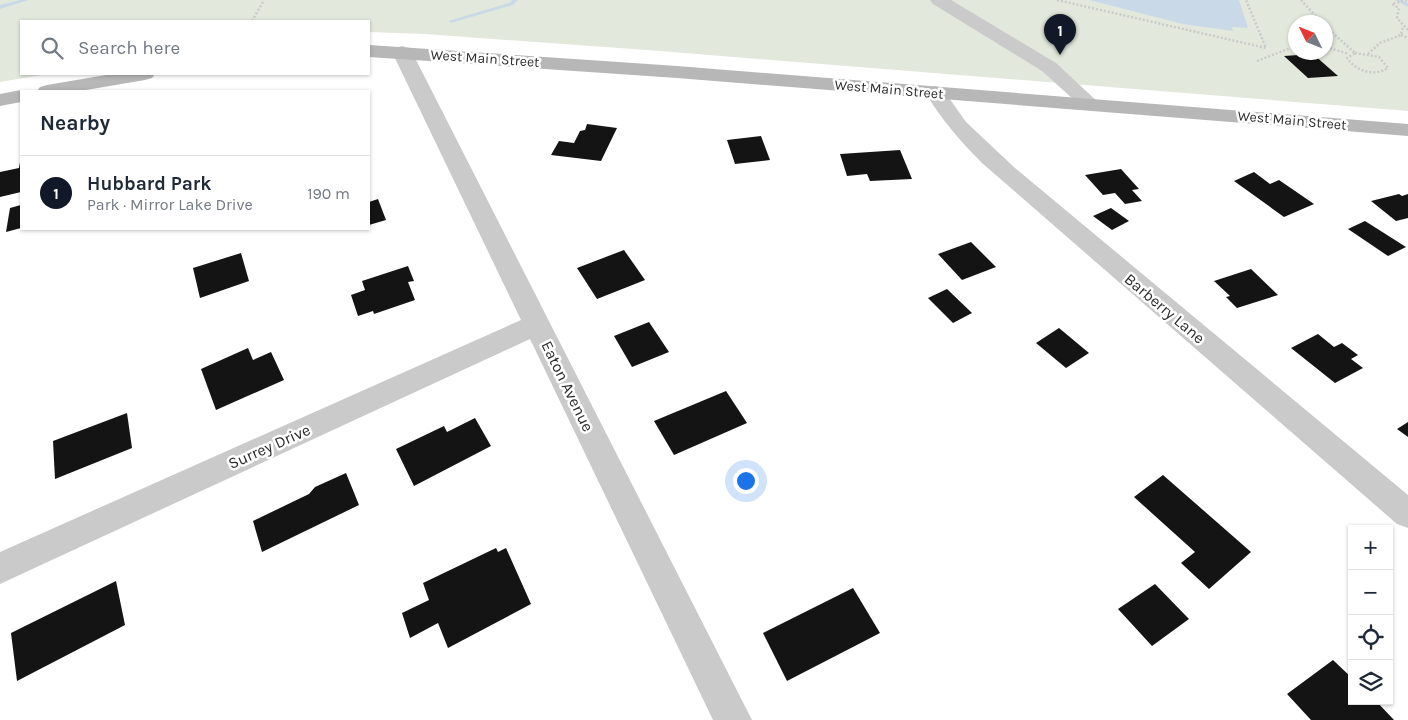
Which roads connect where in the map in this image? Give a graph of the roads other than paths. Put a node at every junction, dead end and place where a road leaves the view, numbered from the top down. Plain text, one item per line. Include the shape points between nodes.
1 (939, 0) edge
2 (370, 52) edge
3 (402, 52) junction
4 (139, 75) edge
5 (53, 90) edge
6 (935, 92) junction
7 (20, 96) edge
8 (0, 100) edge
9 (1090, 104) junction
10 (1408, 130) edge
11 (537, 324) junction
12 (1408, 514) edge
13 (0, 568) edge
14 (733, 720) edge

1 - 9 street via 1049,67
2 - 3 main road, West Main Street
3 - 6 main road, West Main Street
3 - 11 street, Eaton Avenue
4 - 5 main road
6 - 9 main road, West Main Street
6 - 12 street, Barberry Lane via 957,125 1079,236
7 - 8 main road
9 - 10 main road, West Main Street
11 - 13 street, Surrey Drive
11 - 14 street, Eaton Avenue

